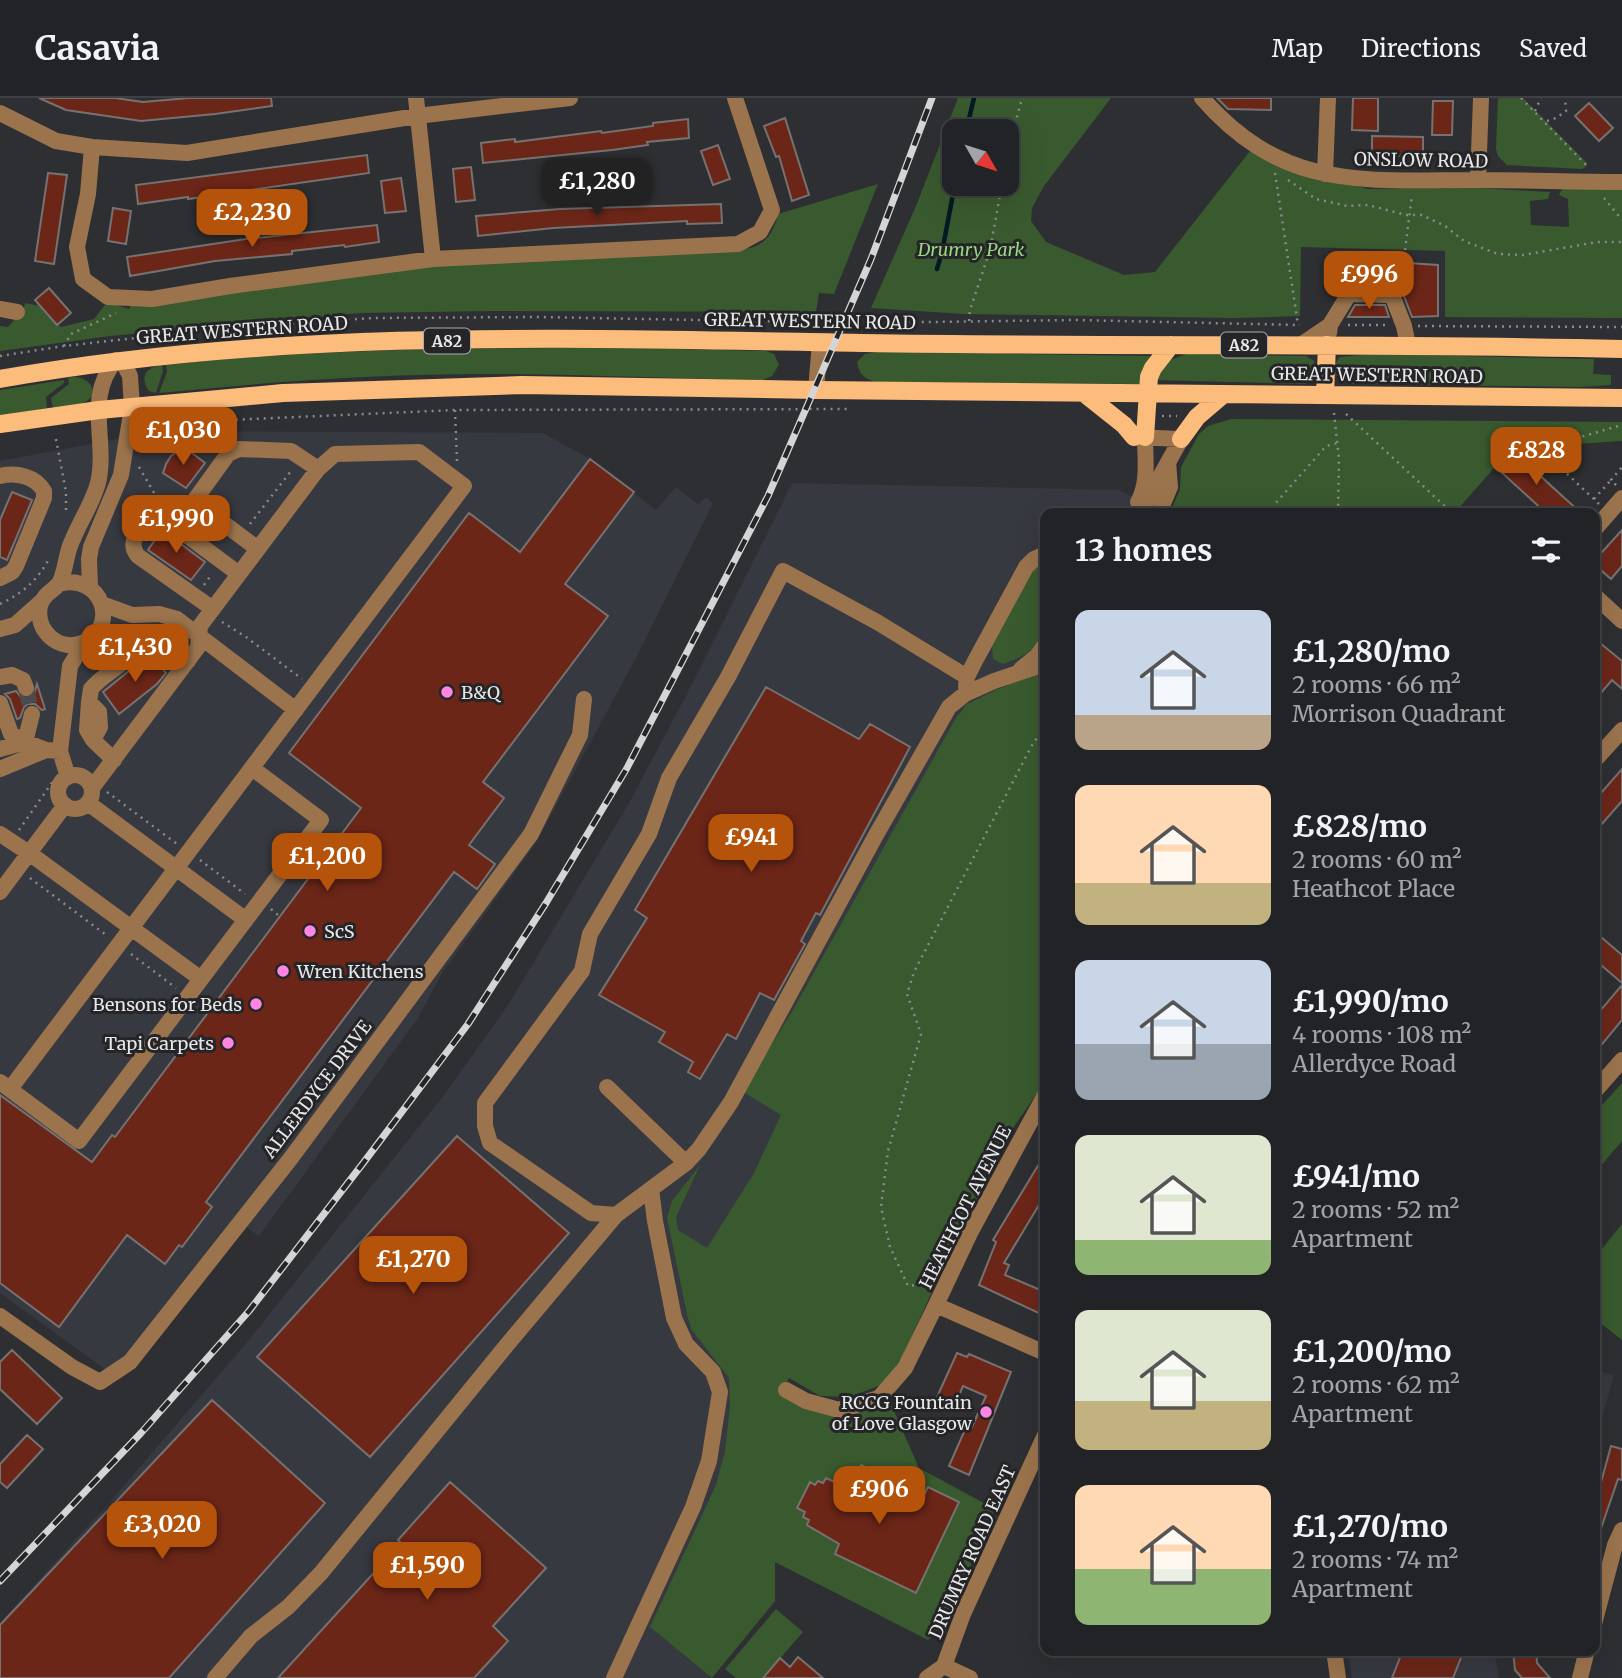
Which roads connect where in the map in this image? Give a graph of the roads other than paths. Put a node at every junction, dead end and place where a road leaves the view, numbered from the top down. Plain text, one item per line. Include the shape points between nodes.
1 (416, 98) edge
2 (570, 98) edge
3 (735, 98) edge
4 (1202, 98) edge
5 (1328, 98) edge
6 (1481, 98) edge
7 (0, 113) edge
8 (417, 116) junction
9 (92, 147) junction
10 (1325, 174) junction
11 (1478, 180) junction
12 (1622, 181) edge
13 (433, 258) junction
14 (0, 309) edge
15 (17, 312) dead end
16 (1330, 325) junction
17 (820, 342) junction
18 (1301, 344) junction
19 (1171, 345) junction
20 (1327, 345) junction
21 (1408, 345) junction
22 (1622, 349) edge
23 (116, 360) junction
24 (0, 379) edge
25 (816, 390) junction
26 (1085, 394) junction
27 (1147, 394) junction
28 (1224, 394) junction
29 (1325, 395) junction
30 (1622, 398) edge
31 (132, 407) junction
32 (99, 410) junction
33 (0, 424) edge
34 (1181, 439) junction
35 (1141, 442) junction
36 (1168, 462) junction
37 (318, 469) junction
38 (0, 476) edge
39 (1622, 498) edge
40 (1134, 508) edge
41 (1143, 508) edge
42 (1161, 508) edge
43 (1600, 523) edge
44 (258, 549) junction
45 (1040, 556) edge
46 (239, 574) junction
47 (0, 578) edge
48 (59, 584) junction
49 (90, 587) junction
50 (42, 601) junction
51 (1600, 601) edge
52 (102, 604) junction
53 (132, 615) junction
54 (217, 616) junction
55 (1622, 621) edge
56 (7, 627) edge
57 (98, 631) junction
58 (199, 635) junction
59 (50, 637) junction
60 (85, 642) junction
61 (1040, 652) edge
62 (188, 661) junction
63 (70, 666) junction
64 (1040, 666) edge
65 (1016, 673) junction
66 (0, 677) edge
67 (967, 677) junction
68 (26, 688) dead end
69 (965, 694) junction
70 (584, 699) dead end
71 (296, 710) junction
72 (1, 711) edge
73 (32, 714) tunnel mouth
74 (1622, 730) edge
75 (25, 742) junction
76 (0, 749) edge
77 (53, 750) junction
78 (1600, 754) edge
79 (114, 760) junction
80 (252, 768) junction
81 (0, 769) edge
82 (67, 774) junction
83 (93, 789) junction
84 (65, 806) junction
85 (6, 837) edge
86 (29, 853) junction
87 (176, 868) junction
88 (0, 892) edge
89 (246, 920) junction
90 (132, 927) junction
91 (201, 979) junction
92 (1622, 1060) edge
93 (1600, 1085) edge
94 (5, 1086) edge
95 (607, 1087) dead end
96 (1040, 1104) edge
97 (686, 1163) junction
98 (651, 1189) junction
99 (616, 1215) junction
100 (938, 1301) junction
101 (2, 1321) edge
102 (1040, 1351) edge
103 (786, 1391) dead end
104 (1040, 1446) edge
105 (1622, 1531) edge
106 (1600, 1601) edge
107 (1335, 1656) edge
108 (1586, 1656) edge
109 (944, 1666) junction
110 (215, 1678) edge
111 (614, 1678) edge
112 (927, 1678) edge
113 (971, 1678) edge
114 (1338, 1678) edge
115 (1580, 1678) edge

1 - 8 street
2 - 8 street
3 - 13 street via 772,209 760,232 738,244
4 - 10 street, ONSLOW ROAD via 1249,143 1276,158
5 - 10 street
6 - 11 street
7 - 9 street via 57,141
8 - 9 street via 187,153
8 - 13 street
9 - 13 street via 77,247 83,279 108,297 152,299
10 - 11 street, ONSLOW ROAD via 1346,179
11 - 12 street, ONSLOW ROAD
14 - 15 street
16 - 18 street
16 - 20 street
16 - 21 street via 1349,294 1392,295
17 - 19 main road, GREAT WESTERN ROAD / A82
17 - 23 main road, GREAT WESTERN ROAD / A82 via 358,343
17 - 25 street
18 - 19 main road, GREAT WESTERN ROAD / A82
18 - 20 main road, GREAT WESTERN ROAD / A82
19 - 27 main road via 1153,368
20 - 21 main road, GREAT WESTERN ROAD / A82
20 - 29 main road
21 - 22 main road, GREAT WESTERN ROAD / A82
23 - 24 main road, GREAT WESTERN ROAD / A82
23 - 31 street via 130,376
23 - 32 street via 102,379
25 - 26 main road, GREAT WESTERN ROAD
25 - 31 main road, GREAT WESTERN ROAD via 429,386
26 - 27 main road, GREAT WESTERN ROAD
26 - 35 main road
27 - 28 main road, GREAT WESTERN ROAD
27 - 35 main road
28 - 29 main road, GREAT WESTERN ROAD
28 - 34 main road via 1197,417
29 - 30 main road, GREAT WESTERN ROAD
31 - 32 main road, GREAT WESTERN ROAD
31 - 49 street via 121,475 91,547
32 - 33 main road, GREAT WESTERN ROAD
32 - 48 street via 99,479
34 - 35 street
34 - 36 street
35 - 40 street via 1146,476
36 - 41 street
36 - 42 street via 1170,487
37 - 44 street
37 - 44 street via 291,451 259,448 228,454 194,501
37 - 71 street via 335,454 419,452 464,486
38 - 47 street via 26,476 44,491 16,566
39 - 43 street
44 - 46 street
45 - 67 street via 1026,567
46 - 54 street
46 - 54 street via 165,519 151,519 135,537 133,550 138,556
48 - 49 street via 75,582
48 - 50 street
49 - 52 street
50 - 56 street
50 - 59 street via 39,617
51 - 55 street
52 - 53 street
52 - 57 street
53 - 57 street
53 - 58 street via 159,614
54 - 58 street via 200,626
56 - 59 street
57 - 60 street
58 - 62 street
58 - 71 street
59 - 60 street via 70,645
59 - 63 street
60 - 63 street
61 - 65 street
62 - 79 street
62 - 79 street via 153,639 135,648 96,682 89,702 99,712 100,727 93,740
63 - 77 street
64 - 65 street
65 - 69 street
66 - 68 street via 12,675 23,680
67 - 69 street
67 - 99 street via 783,571 669,778 649,834 590,934 582,971 485,1102 490,1143 591,1213
69 - 97 street via 949,707 731,1102
70 - 101 street, ALLERDYCE DRIVE via 580,735 531,834 291,1158 130,1362 100,1382
71 - 80 street
72 - 75 street via 11,734
73 - 75 street
74 - 78 street
75 - 76 street
75 - 77 street
77 - 81 street
77 - 82 street
79 - 83 street
80 - 87 street
80 - 89 street via 321,820
82 - 83 street via 82,776
82 - 84 street via 58,790
83 - 84 street via 80,808
83 - 87 street
84 - 86 street
85 - 86 street
86 - 88 street
86 - 90 street
87 - 89 street
87 - 90 street
89 - 91 street
90 - 91 street
90 - 94 street
91 - 94 street via 79,1141
92 - 93 street
95 - 97 street
96 - 100 street, HEATHCOT AVENUE
97 - 98 street
98 - 99 street
98 - 111 street via 674,1318 686,1344 713,1372 720,1392 709,1461 693,1507
99 - 110 street via 321,1573 251,1636
100 - 102 street, HEATHCOT AVENUE
100 - 103 street via 905,1368 879,1398 839,1410
104 - 109 street, DRUMRY ROAD EAST
105 - 106 street
107 - 114 street
108 - 115 street
109 - 112 street, DRUMRY ROAD EAST
109 - 113 street

